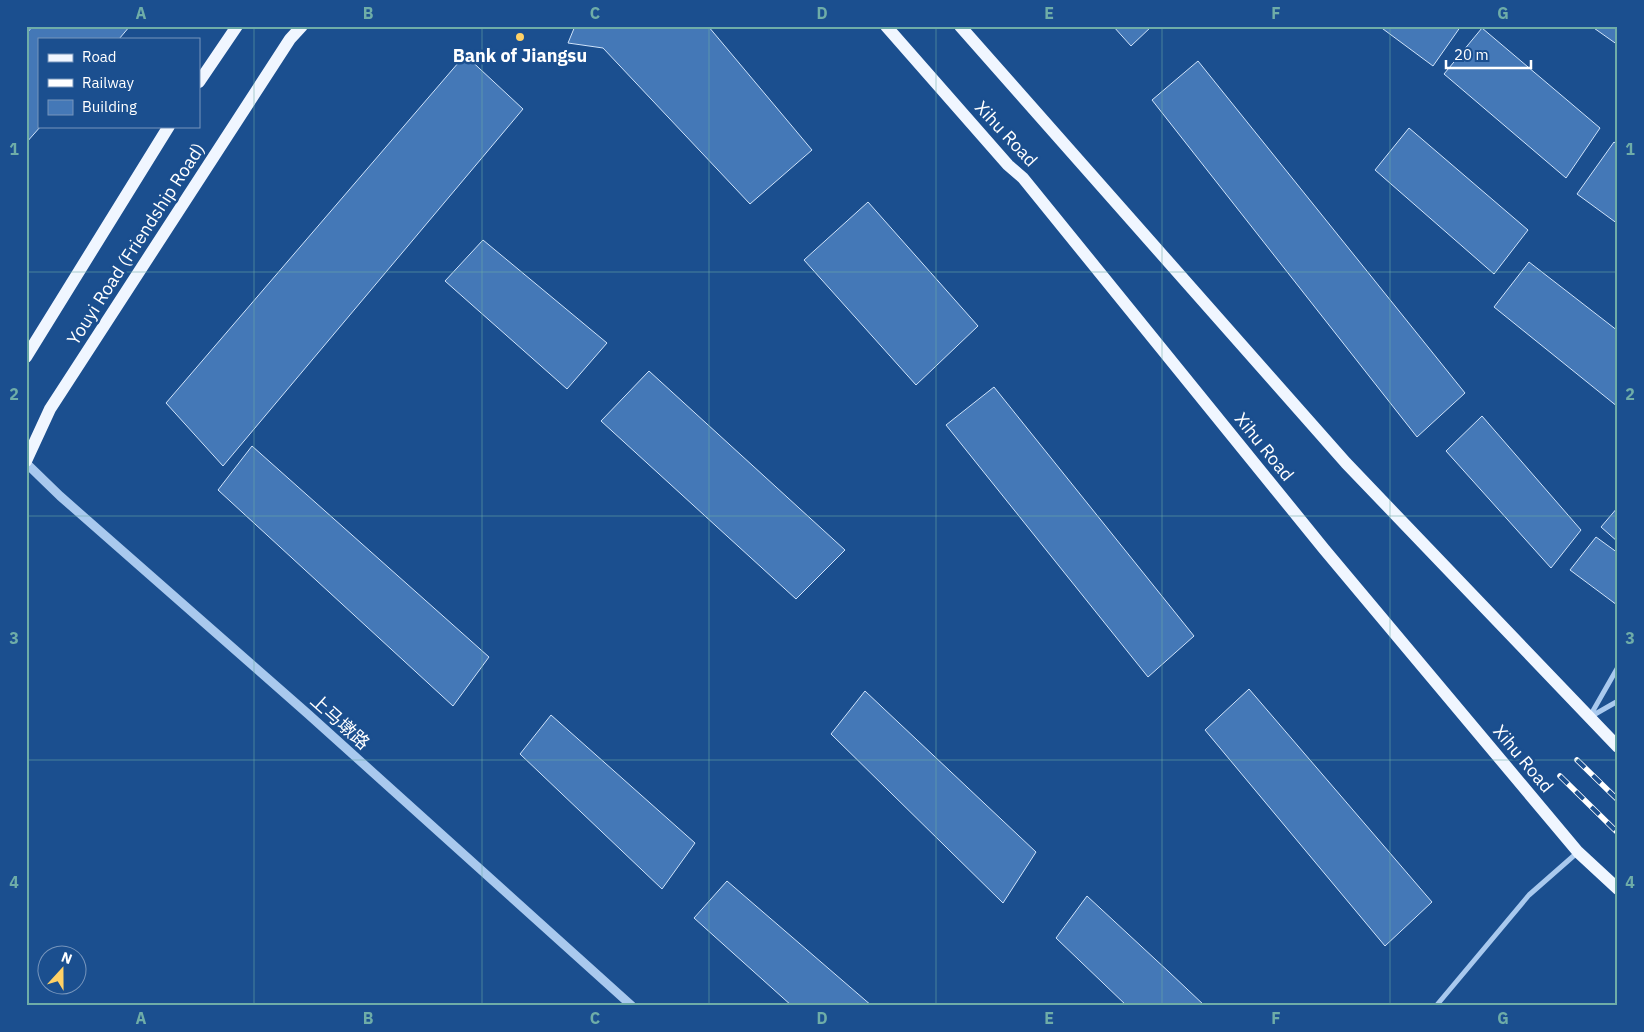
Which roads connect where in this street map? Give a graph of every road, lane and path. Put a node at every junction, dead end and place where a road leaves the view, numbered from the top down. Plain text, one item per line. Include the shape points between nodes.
1 (237, 26) edge
2 (302, 26) edge
3 (886, 26) edge
4 (960, 26) edge
5 (200, 81) edge
6 (167, 128) edge
7 (26, 357) edge
8 (26, 462) edge
9 (1618, 667) edge
10 (1618, 701) edge
11 (1590, 717) junction
12 (1618, 747) edge
13 (1578, 852) junction
14 (1618, 889) edge
15 (632, 1006) edge
16 (1436, 1006) edge

1 - 5 main road
2 - 8 main road, Youyi Road (Friendship Road) via 290,39 50,409
3 - 13 main road, Xihu Road via 1023,178 1324,549
4 - 11 main road, Xihu Road via 1346,463
6 - 7 main road, Youyi Road (Friendship Road)
8 - 15 street, 上马墩路 via 60,496
9 - 11 street
10 - 11 street
11 - 12 main road, Xihu Road
13 - 14 main road, Xihu Road
13 - 16 street via 1529,895

